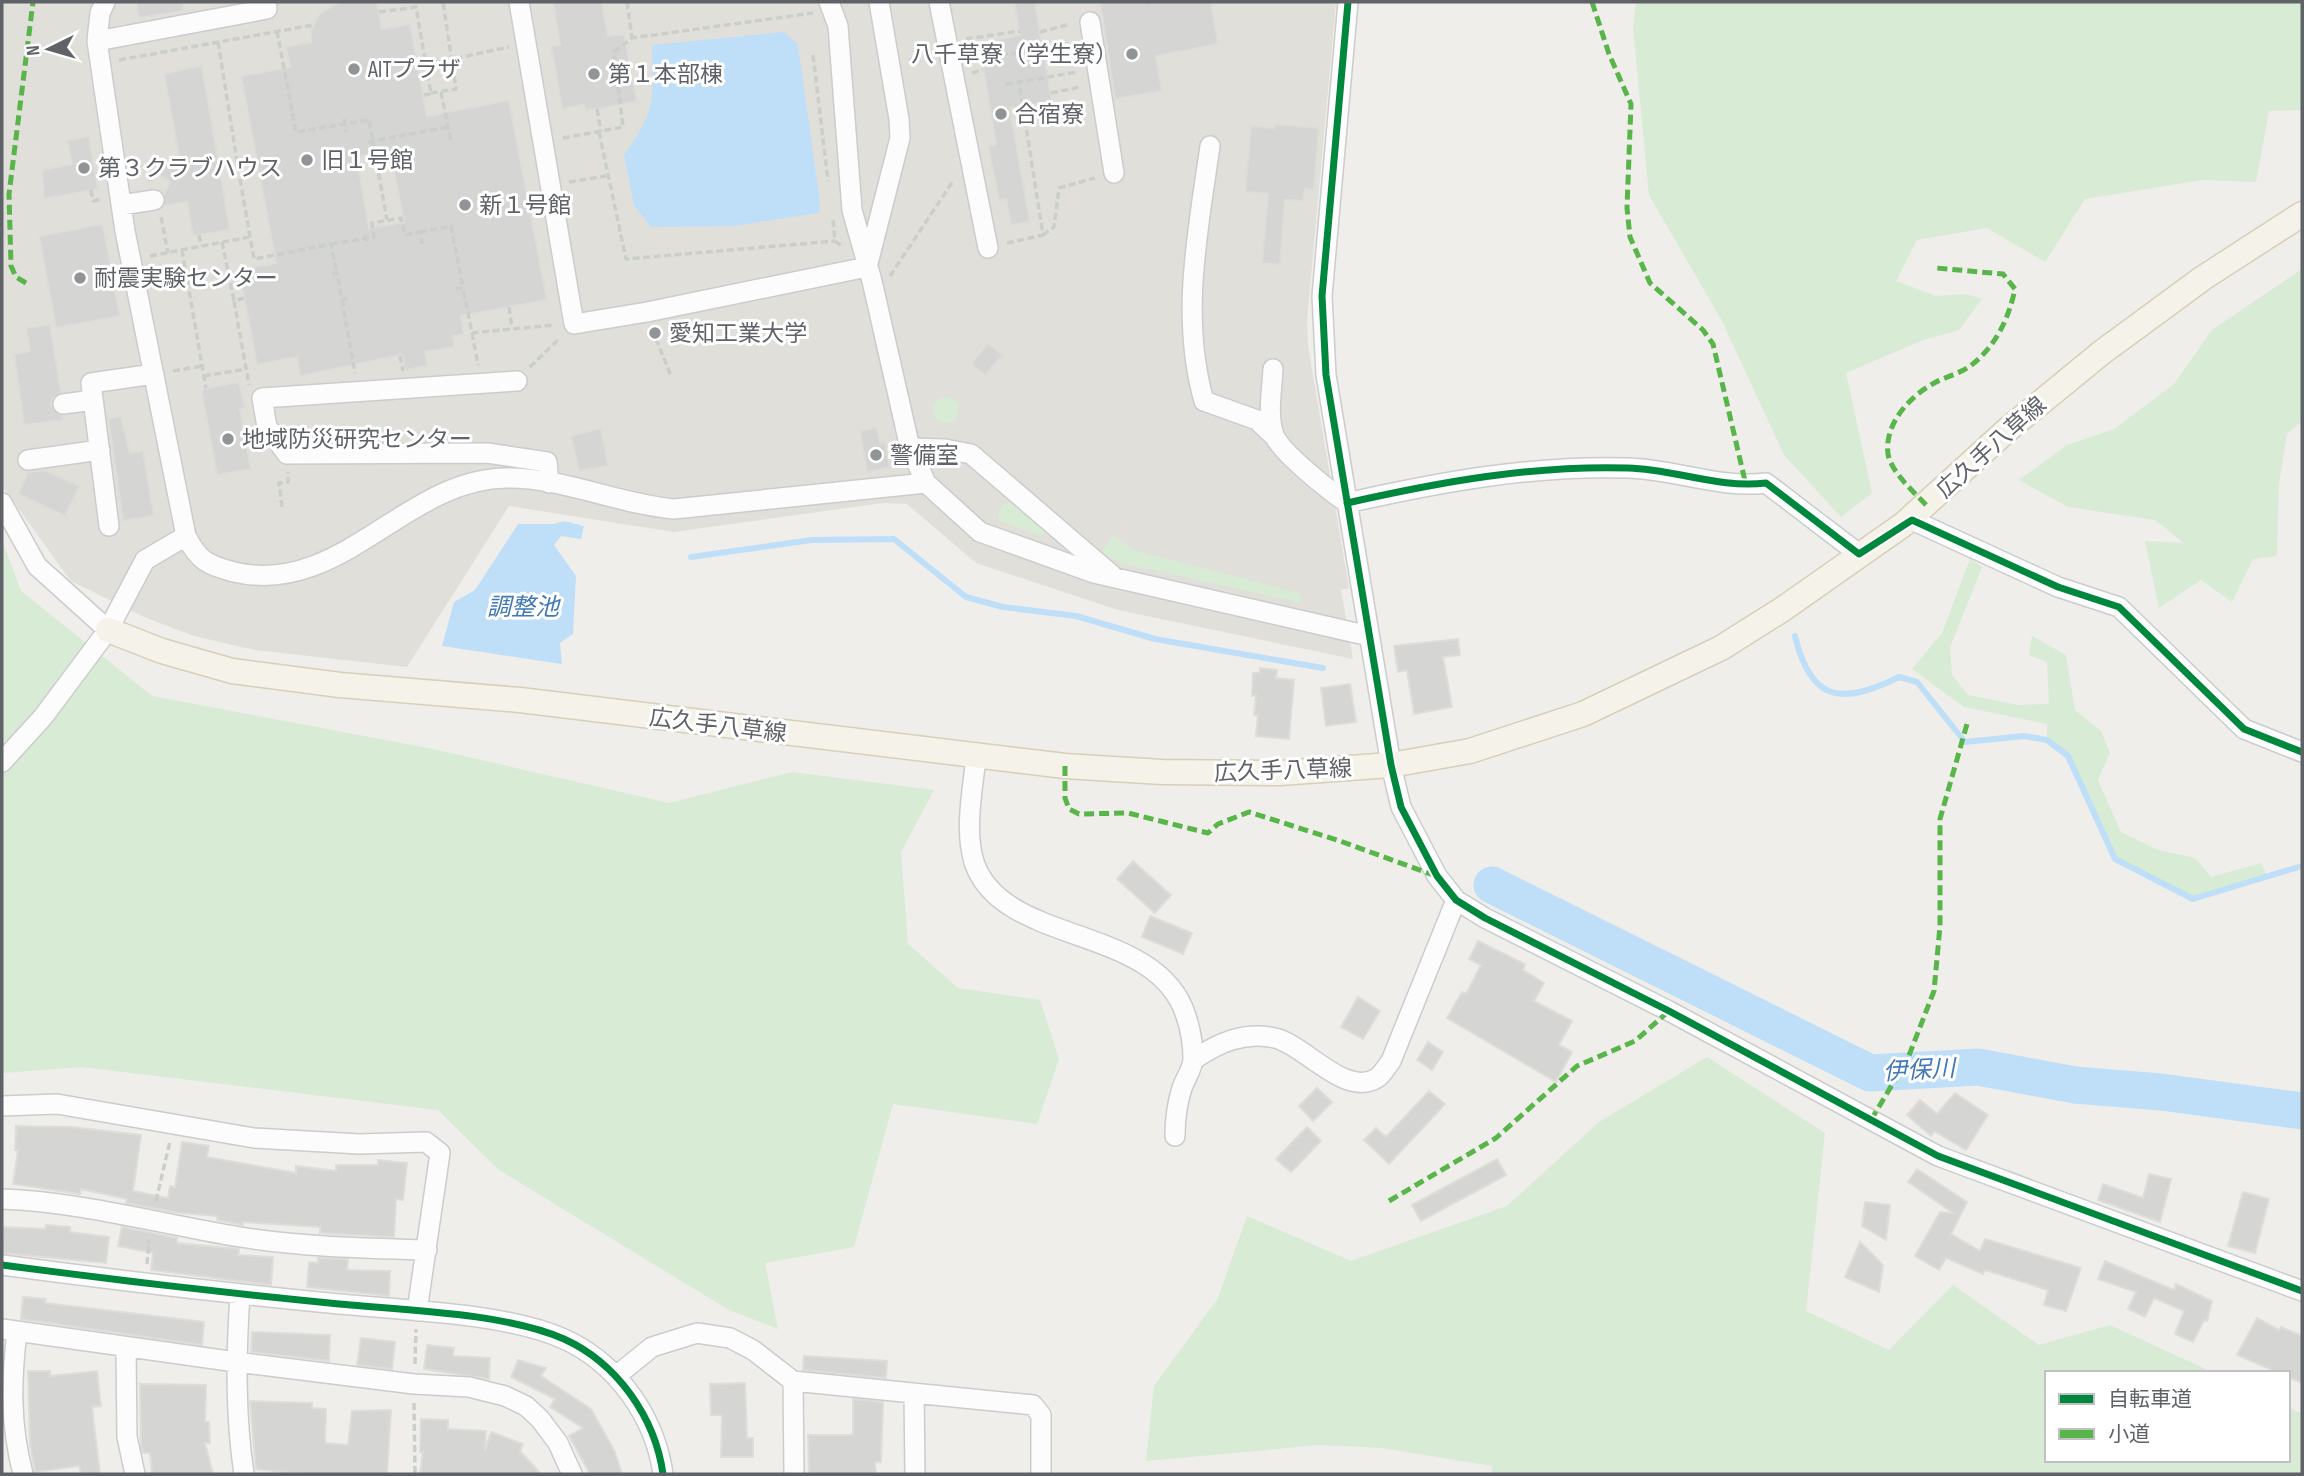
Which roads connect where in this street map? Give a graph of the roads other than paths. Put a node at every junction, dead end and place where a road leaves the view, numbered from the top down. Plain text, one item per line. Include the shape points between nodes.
1 (105, 2) edge
2 (266, 2) edge
3 (519, 2) edge
4 (879, 2) edge
5 (939, 2) edge
6 (1348, 2) edge
7 (831, 6) edge
8 (1090, 22) dead end
9 (97, 41) junction
10 (1210, 146) dead end
11 (1114, 173) road end
12 (121, 205) junction
13 (157, 207) road end
14 (2302, 214) edge
15 (988, 247) road end
16 (867, 267) junction
17 (1273, 369) dead end
18 (154, 374) junction
19 (517, 381) road end
20 (93, 400) junction
21 (63, 404) dead end
22 (1275, 437) junction
23 (910, 448) junction
24 (100, 450) junction
25 (28, 460) dead end
26 (549, 483) junction
27 (926, 483) junction
28 (2, 502) edge
29 (1347, 503) junction
30 (109, 526) dead end
31 (186, 536) junction
32 (1859, 554) junction
33 (1117, 579) junction
34 (108, 631) junction
35 (1368, 636) junction
36 (2302, 752) edge
37 (976, 756) junction
38 (2, 762) edge
39 (1391, 765) junction
40 (1456, 900) junction
41 (1193, 1060) junction
42 (2, 1105) edge
43 (1175, 1136) dead end
44 (2, 1199) edge
45 (427, 1250) junction
46 (2, 1265) edge
47 (2302, 1291) edge
48 (240, 1294) junction
49 (417, 1311) junction
50 (10, 1330) edge
51 (126, 1348) junction
52 (236, 1362) junction
53 (615, 1376) junction
54 (793, 1381) junction
55 (914, 1394) junction
56 (23, 1474) edge
57 (135, 1474) edge
58 (247, 1474) edge
59 (572, 1474) edge
60 (663, 1474) edge
61 (794, 1474) edge
62 (915, 1474) edge
63 (1041, 1474) edge

1 - 9 street
2 - 9 street via 267,9
3 - 16 street via 574,324
4 - 16 street via 900,138
5 - 15 street
6 - 29 street via 1322,296 1326,375
7 - 16 street via 838,26 848,117 852,210
8 - 11 street
9 - 12 street
10 - 22 street via 1192,281 1194,366 1204,401 1257,419
12 - 13 street
12 - 18 street
14 - 32 main road, 広久手八草線 via 2203,278 2101,353 2006,431 1919,512
16 - 23 street
17 - 22 street via 1270,406
18 - 20 street via 91,383
18 - 31 street
19 - 26 street via 262,398 267,427 287,454 487,453 547,462
20 - 21 street
20 - 24 street
22 - 29 street via 1309,474
23 - 27 street
23 - 33 street via 971,454
24 - 25 street
24 - 30 street
26 - 27 street via 642,506 674,509
26 - 31 street via 505,478 462,486 351,550 309,569 273,575 214,567 196,555
27 - 33 street via 980,532
28 - 34 street via 37,566
29 - 32 street via 1499,474 1631,468 1746,485 1766,483
29 - 35 street
31 - 34 street via 145,560
32 - 36 street via 1912,520 2058,587 2119,607 2244,729
32 - 39 main road, 広久手八草線 via 1721,648 1595,709 1471,751
33 - 35 street
34 - 37 main road, 広久手八草線 via 232,671 520,700
34 - 38 street via 43,717
35 - 39 street
37 - 39 main road, 広久手八草線 via 1162,772 1280,773
37 - 41 street via 969,840 987,886 1013,908 1145,963 1161,975 1176,991 1187,1018
39 - 40 street via 1401,807 1437,876
40 - 41 street via 1391,1061 1378,1078 1362,1083 1342,1079 1275,1038 1232,1039
40 - 47 street via 1938,1156
41 - 43 street via 1181,1091
42 - 45 street via 57,1104 254,1138 359,1144 426,1142 440,1153
44 - 45 street via 71,1205 306,1246
45 - 49 street
46 - 48 street
48 - 49 street
48 - 52 street
49 - 53 street via 515,1324 564,1339
50 - 51 street
50 - 56 street via 14,1439
51 - 52 street
51 - 57 street via 127,1437
52 - 58 street
52 - 59 street via 469,1387 505,1396 540,1419
53 - 54 street via 652,1347 697,1333 730,1338 754,1350
53 - 60 street via 639,1405 660,1453
54 - 55 street
54 - 61 street
55 - 62 street
55 - 63 street via 1033,1405 1041,1415

